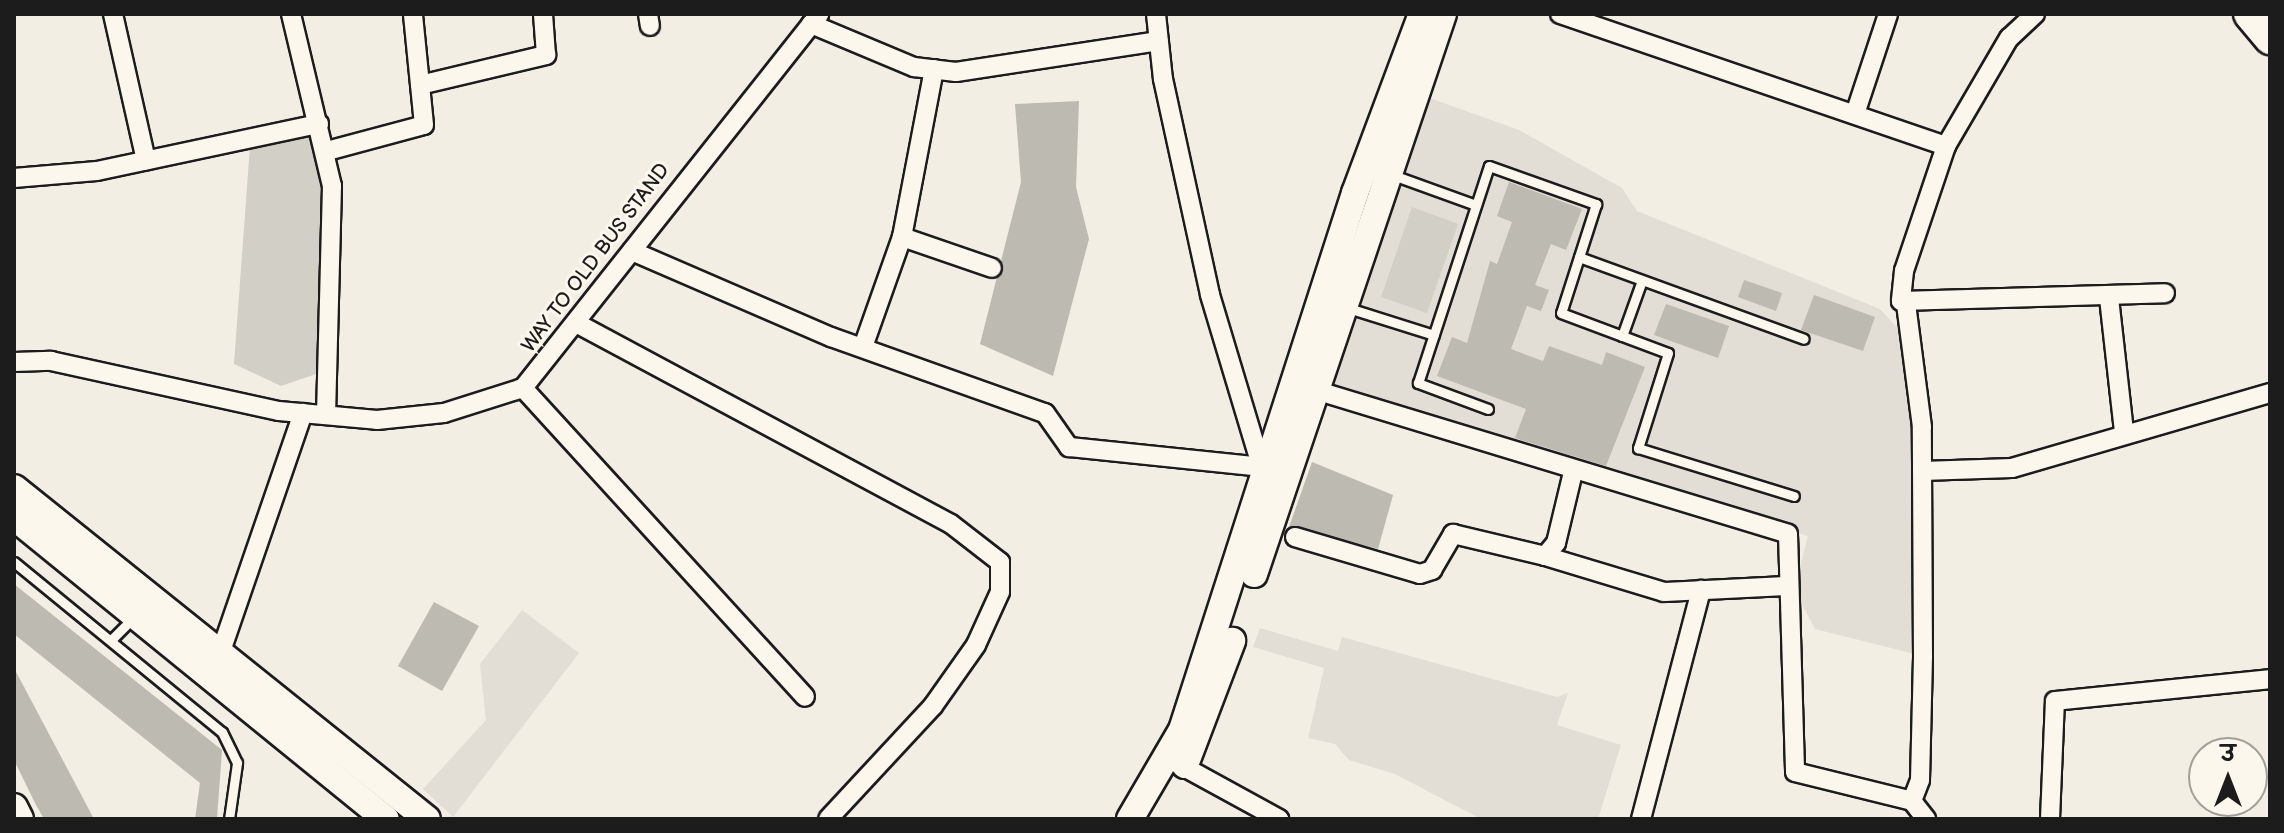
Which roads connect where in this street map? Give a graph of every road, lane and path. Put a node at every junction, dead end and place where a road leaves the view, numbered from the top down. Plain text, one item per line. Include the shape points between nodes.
1 (113, 14) edge
2 (291, 14) edge
3 (413, 14) edge
4 (543, 14) edge
5 (1156, 14) edge
6 (1422, 14) edge
7 (1443, 14) edge
8 (1560, 14) edge
9 (1888, 14) edge
10 (2035, 14) edge
11 (2249, 14) edge
12 (815, 19) edge
13 (2270, 39) edge
14 (1159, 41) junction
15 (934, 69) junction
16 (420, 85) junction
17 (1855, 114) junction
18 (319, 124) junction
19 (1946, 146) junction
20 (327, 151) junction
21 (146, 160) junction
22 (1376, 169) junction
23 (14, 178) edge
24 (1476, 205) junction
25 (902, 237) junction
26 (632, 251) junction
27 (1579, 257) junction
28 (992, 268) dead end
29 (1642, 280) junction
30 (2165, 293) dead end
31 (2109, 298) junction
32 (1906, 304) junction
33 (1341, 306) junction
34 (578, 324) junction
35 (1434, 335) junction
36 (1622, 336) junction
37 (1804, 339) dead end
38 (863, 347) junction
39 (14, 362) edge
40 (523, 388) junction
41 (1315, 390) junction
42 (2270, 393) edge
43 (1488, 409) dead end
44 (303, 413) junction
45 (326, 415) junction
46 (2124, 431) junction
47 (1922, 471) junction
48 (1263, 472) junction
49 (1573, 472) junction
50 (14, 488) edge
51 (1794, 496) dead end
52 (14, 517) edge
53 (1295, 537) dead end
54 (1545, 556) junction
55 (14, 562) edge
56 (1787, 586) junction
57 (1701, 590) junction
58 (134, 617) junction
59 (112, 639) junction
60 (220, 654) junction
61 (2270, 679) edge
62 (805, 697) dead end
63 (1177, 763) junction
64 (14, 807) edge
65 (1905, 807) edge
66 (20, 819) edge
67 (229, 819) edge
68 (386, 819) edge
69 (427, 819) edge
70 (828, 819) edge
71 (1130, 819) edge
72 (1151, 819) edge
73 (1279, 819) edge
74 (1641, 819) edge
75 (1926, 819) edge
76 (2050, 819) edge

1 - 21 street
2 - 18 street
3 - 16 street
4 - 16 street via 546,55
5 - 14 street
6 - 22 main road
7 - 22 main road
8 - 17 street via 1748,84
9 - 17 street
10 - 19 street via 2009,38
11 - 13 main road
12 - 15 street
12 - 26 street, WAY TO OLD BUS STAND
14 - 15 street via 984,69
14 - 48 street via 1210,295
15 - 25 street
16 - 20 street via 424,125
17 - 19 street
18 - 20 street
18 - 21 street
19 - 32 street via 1904,271
20 - 45 street via 333,245
21 - 23 street
22 - 24 lane
22 - 33 main road
22 - 48 main road
24 - 27 lane via 1489,166 1596,204
24 - 35 lane
25 - 28 street
25 - 38 street
26 - 34 street, WAY TO OLD BUS STAND
26 - 38 street
27 - 29 lane
27 - 36 lane via 1561,313
29 - 36 lane
29 - 37 lane
30 - 31 street
31 - 32 street
31 - 46 street
32 - 47 street
33 - 35 lane
33 - 41 main road
34 - 40 street, WAY TO OLD BUS STAND
34 - 70 street via 951,524 1000,562 1000,592 976,645 933,706
35 - 43 lane via 1418,383
36 - 51 lane via 1668,353 1638,448
38 - 48 street via 1045,413 1069,447
39 - 44 street via 51,361
40 - 45 street via 444,413
40 - 62 street
41 - 49 street
41 - 63 main road via 1208,718
42 - 46 street via 2193,420
44 - 45 street
44 - 60 street
46 - 47 street via 2012,468
47 - 65 street via 1920,780
48 - 63 main road
49 - 54 street via 1556,543
49 - 56 street via 1782,531 1791,542
50 - 60 main road
52 - 58 main road
53 - 54 street via 1420,574 1432,570 1453,534
54 - 57 street via 1664,592
55 - 59 lane
56 - 57 street
56 - 65 street via 1796,632 1795,772
57 - 74 street
58 - 59 lane
58 - 68 main road
59 - 67 lane via 233,746
60 - 69 main road
61 - 76 street via 2055,701
63 - 71 main road
63 - 72 main road
63 - 73 street
64 - 66 main road
65 - 75 street

